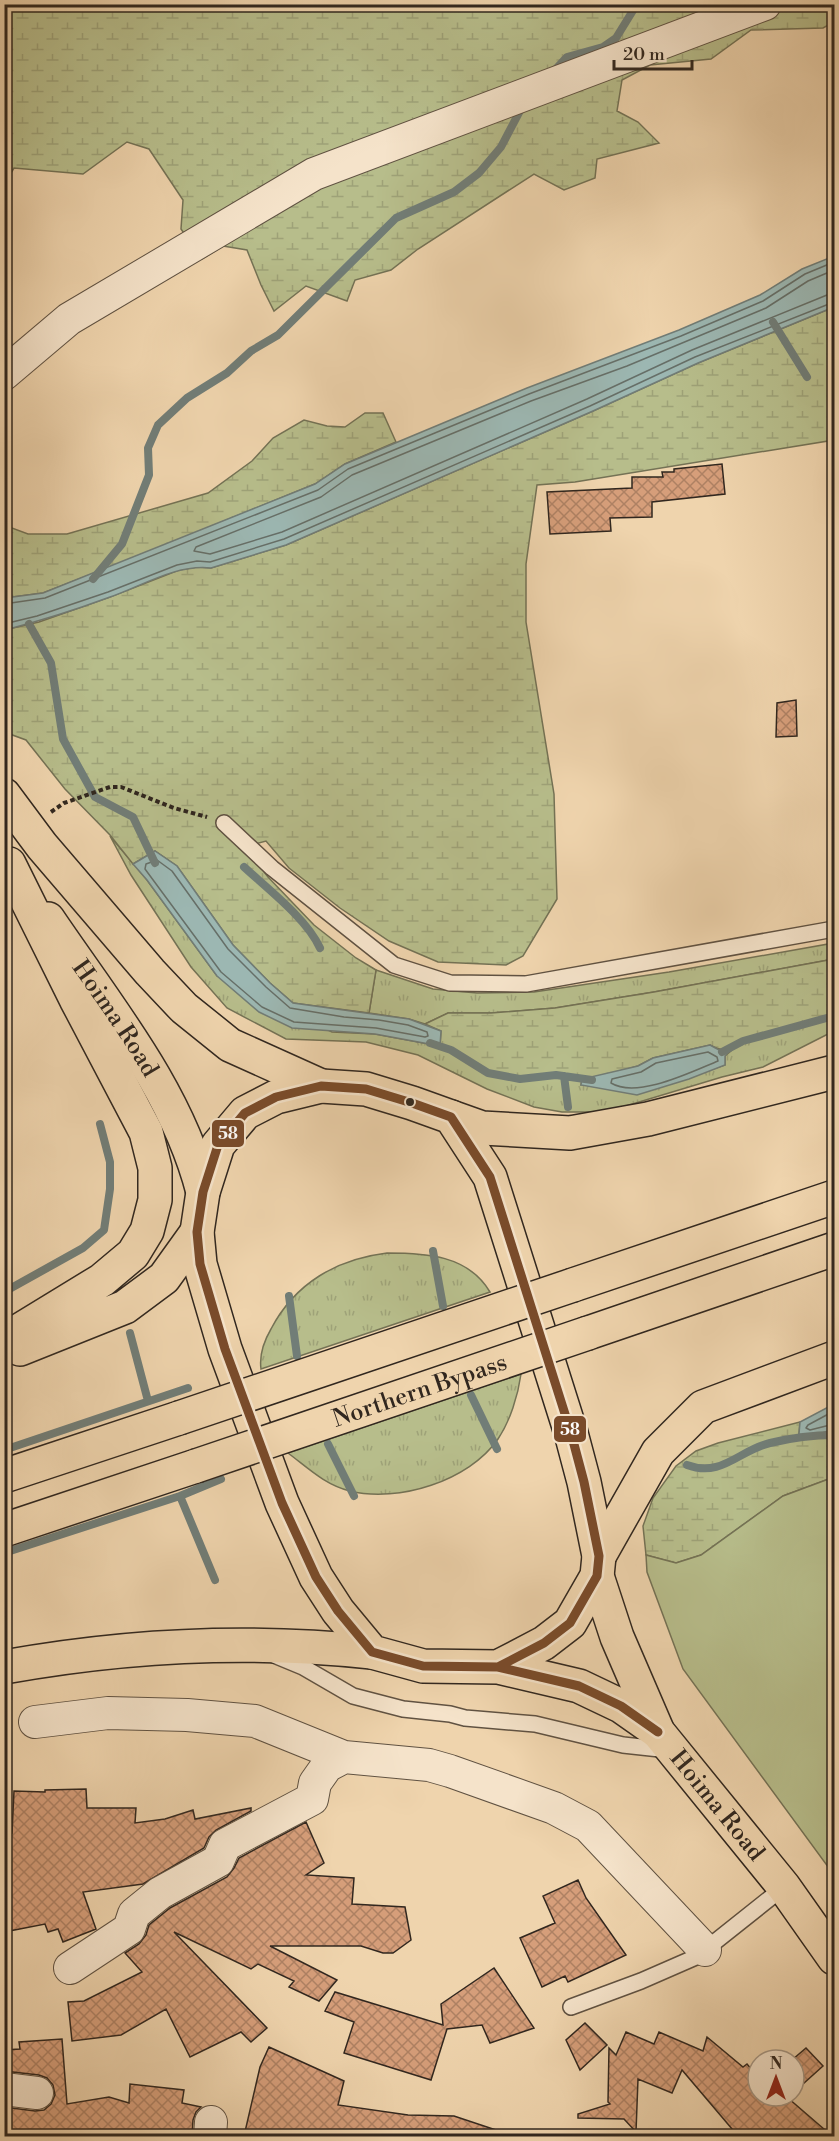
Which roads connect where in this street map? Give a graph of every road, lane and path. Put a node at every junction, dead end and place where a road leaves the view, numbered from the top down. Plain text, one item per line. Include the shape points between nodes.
1 (765, 4) edge
2 (4, 374) edge
3 (4, 795) edge
4 (224, 822) joint
5 (35, 837) junction
6 (7, 861) edge
7 (834, 929) edge
8 (834, 1072) edge
9 (321, 1086) junction
10 (451, 1118) junction
11 (203, 1192) junction
12 (834, 1197) edge
13 (198, 1232) junction
14 (834, 1249) edge
15 (4, 1340) edge
16 (4, 1356) edge
17 (834, 1358) edge
18 (4, 1476) edge
19 (4, 1530) edge
20 (598, 1566) junction
21 (249, 1646) junction
22 (372, 1652) junction
23 (4, 1667) edge
24 (498, 1667) junction
25 (35, 1722) dead end
26 (665, 1741) junction
27 (344, 1756) junction
28 (784, 1887) junction
29 (705, 1950) junction
30 (834, 1958) edge
31 (70, 1968) dead end
32 (571, 2007) dead end
33 (4, 2089) edge
34 (37, 2092) dead end

1 - 2 street via 314,174 69,319
3 - 5 main road
4 - 5 path via 121,788 110,788 64,803
4 - 7 lane via 272,868 394,965 450,983 526,984
5 - 9 main road via 184,1008 230,1045
6 - 11 main road, Hoima Road via 133,1043 180,1125
6 - 15 main road via 146,1132 155,1168 155,1200 147,1231 133,1254 102,1280
8 - 10 main road via 648,1119 570,1133 482,1128
9 - 10 main road via 366,1089
9 - 11 main road via 276,1097 245,1113 218,1145
10 - 20 main road, Hoima Road via 490,1177 585,1482
11 - 13 main road
12 - 18 main road, Northern Bypass, bridge
13 - 16 main road via 164,1278 125,1307
13 - 22 main road via 200,1264 225,1349 282,1503 316,1577
14 - 19 main road, Northern Bypass, bridge
17 - 20 main road via 703,1407 658,1452
20 - 24 main road via 570,1623 544,1643
20 - 26 main road, Hoima Road via 617,1637
21 - 22 main road
21 - 23 main road via 114,1652
21 - 26 lane via 303,1667 353,1696 393,1707 535,1724 623,1745
22 - 24 main road via 423,1666
24 - 26 main road via 579,1686 621,1706
25 - 27 street via 108,1713 255,1721
26 - 28 main road, Hoima Road
27 - 29 street via 429,1765 554,1808 579,1821 610,1848
27 - 31 street via 327,1766 315,1782 312,1798 225,1845 218,1861 160,1893 134,1914 129,1929
28 - 29 lane
28 - 30 main road, Hoima Road
29 - 32 lane via 641,1982
33 - 34 street

